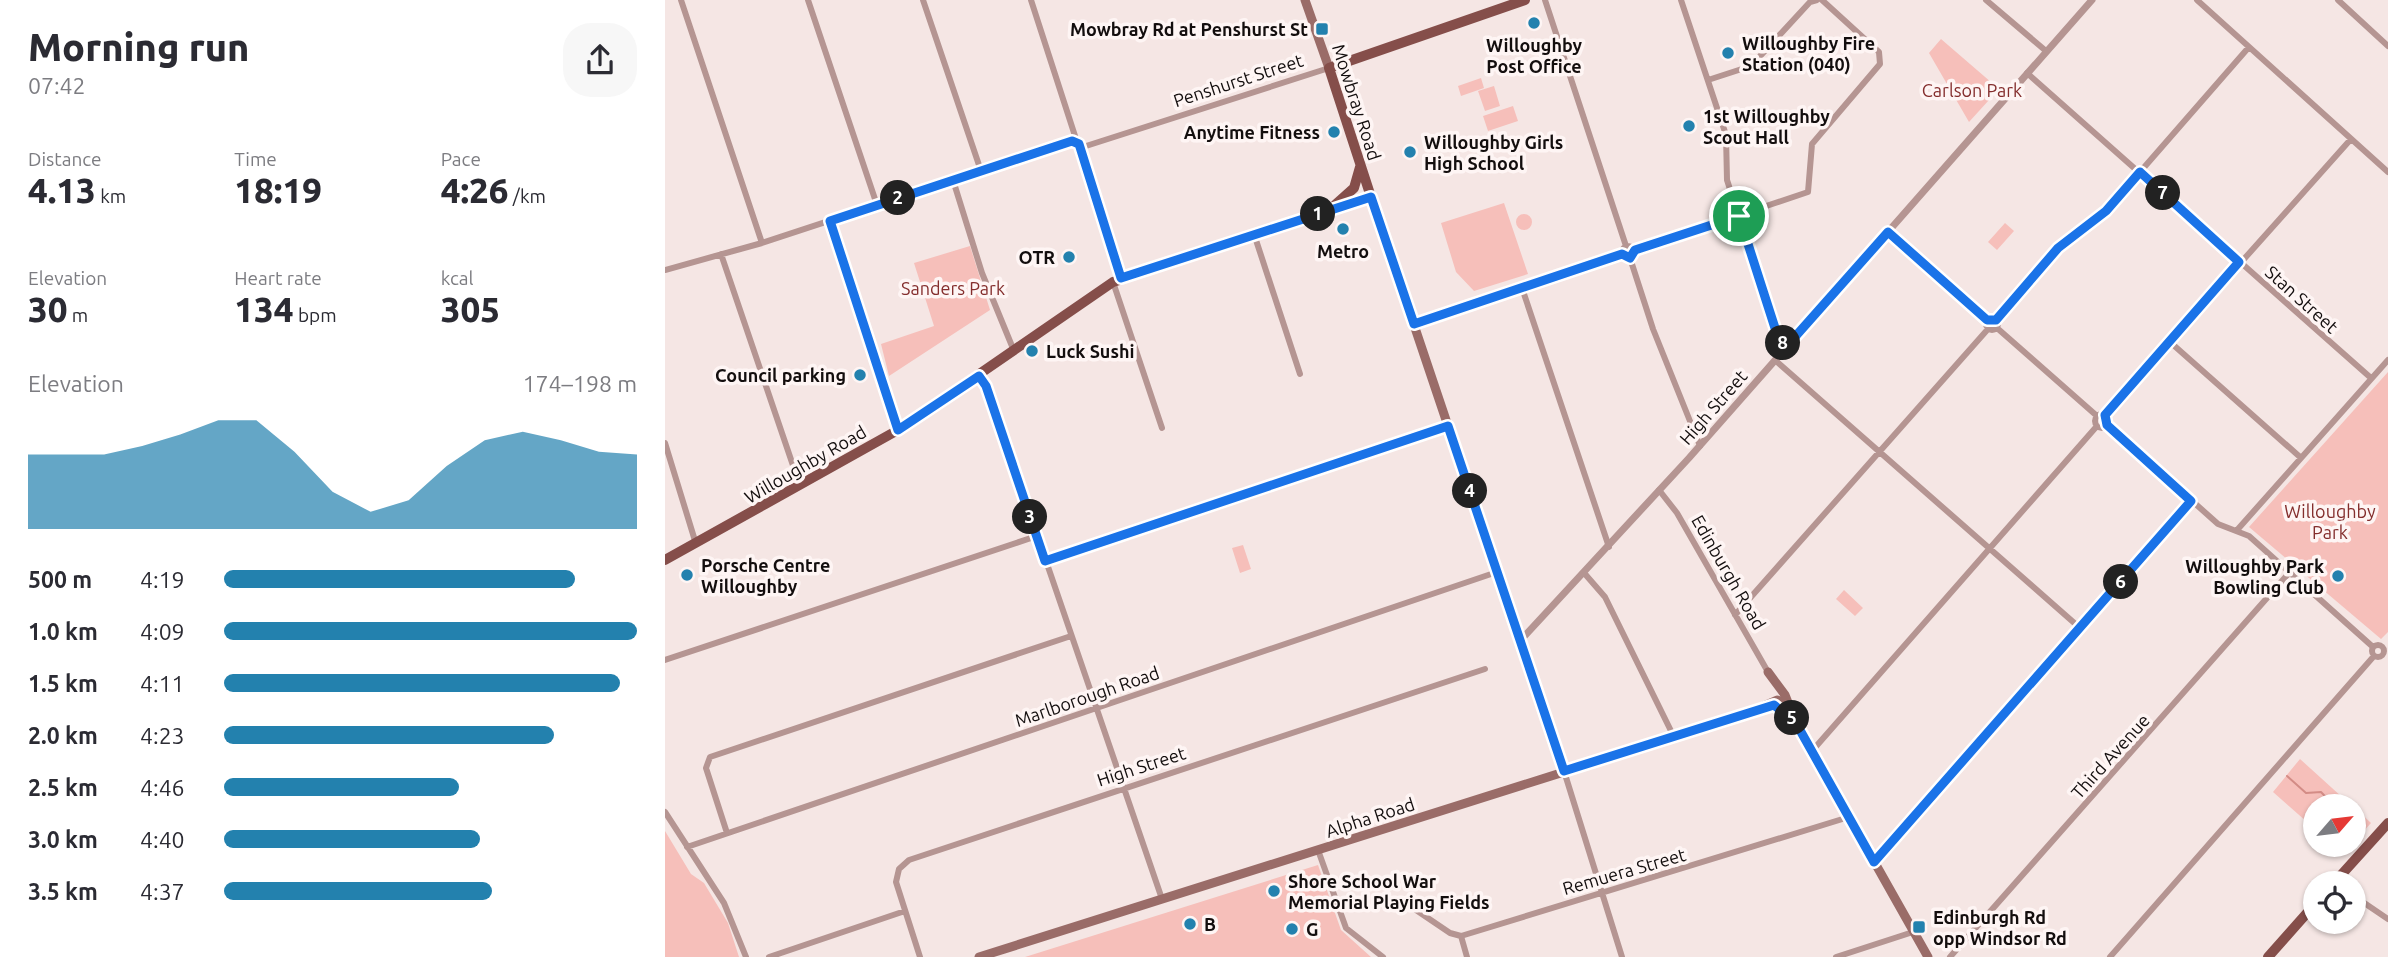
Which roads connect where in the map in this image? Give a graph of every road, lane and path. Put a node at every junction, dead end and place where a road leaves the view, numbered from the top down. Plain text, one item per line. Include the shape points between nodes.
1 (681, 0) edge
2 (808, 0) edge
3 (923, 0) edge
4 (1031, 0) edge
5 (1305, 0) edge
6 (1525, 0) edge
7 (1545, 0) edge
8 (1681, 0) edge
9 (1819, 0) edge
10 (1986, 0) edge
11 (2092, 0) edge
12 (2197, 0) edge
13 (2338, 0) edge
14 (2388, 46) edge
15 (2249, 47) junction
16 (2046, 51) junction
17 (1329, 68) junction
18 (2027, 73) junction
19 (1708, 80) junction
20 (2351, 139) junction
21 (1079, 144) junction
22 (1360, 162) junction
23 (981, 171) junction
24 (2140, 172) junction
25 (2388, 172) edge
26 (953, 180) junction
27 (1371, 197) junction
28 (877, 205) junction
29 (1330, 210) junction
30 (1739, 216) junction
31 (830, 221) junction
32 (1888, 232) junction
33 (1254, 234) junction
34 (762, 243) junction
35 (1626, 246) junction
36 (1635, 250) junction
37 (721, 254) junction
38 (1622, 254) junction
39 (1630, 258) junction
40 (2239, 262) junction
41 (665, 270) edge
42 (1117, 280) junction
43 (1522, 288) junction
44 (1987, 320) junction
45 (1996, 320) junction
46 (1414, 324) junction
47 (1997, 328) junction
48 (1988, 329) junction
49 (2170, 342) junction
50 (1786, 347) junction
51 (1014, 352) junction
52 (1775, 360) junction
53 (2388, 360) edge
54 (1300, 374) dead end
55 (979, 376) junction
56 (2371, 379) junction
57 (2101, 416) junction
58 (2107, 425) junction
59 (1448, 426) junction
60 (2097, 426) junction
61 (1162, 429) dead end
62 (898, 430) junction
63 (665, 443) edge
64 (1700, 446) junction
65 (1879, 452) junction
66 (2300, 457) junction
67 (800, 486) junction
68 (1659, 490) junction
69 (2191, 501) junction
70 (2238, 529) junction
71 (1037, 536) junction
72 (696, 544) junction
73 (1609, 547) junction
74 (1990, 548) junction
75 (665, 560) edge
76 (1045, 561) junction
77 (1497, 572) junction
78 (2289, 573) junction
79 (1584, 574) junction
80 (1735, 615) junction
81 (2080, 628) junction
82 (1071, 636) junction
83 (2388, 638) edge
84 (1520, 641) junction
85 (2381, 646) junction
86 (2373, 647) junction
87 (2374, 656) junction
88 (2385, 658) edge
89 (665, 660) edge
90 (1485, 669) dead end
91 (1768, 672) junction
92 (1773, 685) junction
93 (1786, 703) junction
94 (1769, 704) junction
95 (1095, 707) junction
96 (1793, 719) junction
97 (1675, 737) junction
98 (1812, 751) junction
99 (1564, 771) junction
100 (1124, 789) junction
101 (665, 811) edge
102 (1849, 817) junction
103 (2388, 823) edge
104 (727, 833) junction
105 (687, 847) junction
106 (1318, 850) junction
107 (1874, 862) junction
108 (2345, 871) edge
109 (1602, 891) junction
110 (1162, 899) junction
111 (2366, 904) edge
112 (1413, 908) dead end
113 (905, 911) junction
114 (2303, 918) edge
115 (2388, 919) edge
116 (1913, 932) junction
117 (1461, 936) junction
118 (2115, 955) edge
119 (746, 957) edge
120 (769, 957) edge
121 (920, 957) edge
122 (979, 957) edge
123 (1383, 957) edge
124 (1467, 957) edge
125 (1622, 957) edge
126 (1836, 957) edge
127 (1927, 957) edge
128 (1950, 957) edge
129 (2268, 957) edge

1 - 34 street
2 - 28 street
3 - 23 street
4 - 21 street
5 - 17 main road, Mowbray Road
6 - 17 main road, Penshurst Street
7 - 35 street
8 - 19 street
9 - 19 street via 1809,2 1751,66
9 - 30 street via 1879,52 1880,64 1812,144 1808,192
10 - 16 street
11 - 16 street, High Street
12 - 15 street
13 - 14 street
15 - 20 street
15 - 24 street
16 - 18 street, High Street
17 - 21 street, Penshurst Street via 1090,145
17 - 22 main road, Mowbray Road
18 - 24 street, Stan Street
18 - 32 street, High Street
19 - 30 street via 1725,135 1727,180
20 - 25 street
20 - 40 street
21 - 23 street, Penshurst Street via 1072,141
21 - 42 street
22 - 27 main road, Mowbray Road
22 - 29 main road via 1354,188
23 - 26 street, Penshurst Street
24 - 40 street, Stan Street
24 - 45 street via 2106,211 2058,248
26 - 28 street, Penshurst Street
26 - 51 street via 982,273
27 - 29 main road, Willoughby Road
27 - 46 main road, Mowbray Road
28 - 31 street, Penshurst Street
29 - 33 main road, Willoughby Road
30 - 36 street
30 - 50 street via 1775,328
31 - 34 street, Penshurst Street
31 - 62 street
32 - 44 street
32 - 50 street, High Street
33 - 42 main road, Willoughby Road
33 - 54 street
34 - 37 street, Penshurst Street
35 - 36 street
35 - 38 street
36 - 39 street
37 - 41 street, Penshurst Street
37 - 67 street
38 - 39 street
38 - 43 street
39 - 64 street via 1653,330
40 - 49 street
40 - 56 street, Stan Street
42 - 51 main road, Willoughby Road
42 - 61 street
43 - 46 street
43 - 73 street
44 - 45 street
44 - 48 street
45 - 47 street
46 - 59 main road, Mowbray Road
47 - 48 street
47 - 57 street
48 - 65 street
49 - 57 street
49 - 66 street
50 - 52 street, High Street
51 - 55 main road, Willoughby Road
52 - 64 street, High Street
52 - 65 street
53 - 56 street
55 - 62 main road, Willoughby Road
55 - 71 street
56 - 66 street
57 - 58 street
57 - 60 street
58 - 60 street
58 - 69 street
59 - 76 street
59 - 77 main road, Mowbray Road
60 - 74 street
62 - 67 main road, Willoughby Road
63 - 72 street
64 - 68 street, High Street
65 - 74 street
65 - 80 street
66 - 70 street
67 - 72 main road, Willoughby Road
68 - 73 street, High Street
68 - 80 street, Edinburgh Road
69 - 70 street via 2218,524
69 - 81 street
70 - 78 street
71 - 76 street
71 - 89 street
72 - 75 main road, Willoughby Road
73 - 79 street, High Street
74 - 81 street
74 - 98 street
76 - 82 street
77 - 84 main road, Mowbray Road
77 - 95 street, Marlborough Road
78 - 86 street
78 - 128 street, Third Avenue
79 - 84 street, High Street
79 - 97 street via 1605,597
80 - 91 street, Edinburgh Road
81 - 107 street
82 - 95 street
82 - 104 street via 710,757 706,761
83 - 85 street
84 - 99 main road, Mowbray Road
85 - 86 street
85 - 88 street
86 - 87 street
87 - 88 street
87 - 118 street
90 - 100 street, High Street
91 - 92 main road
91 - 93 main road
92 - 93 main road
92 - 94 main road via 1775,696
93 - 94 main road, Alpha Road
93 - 96 main road
94 - 96 main road
94 - 97 main road, Alpha Road
95 - 100 street
95 - 104 street, Marlborough Road
96 - 98 main road
97 - 99 main road, Alpha Road
98 - 102 main road
99 - 106 main road, Alpha Road
99 - 109 street
100 - 110 street
100 - 113 street, High Street via 909,859 895,878
101 - 105 street
102 - 107 main road
102 - 109 street, Remuera Street
103 - 108 main road
104 - 105 street, Marlborough Road
105 - 119 street via 724,903
106 - 110 main road, Alpha Road
106 - 123 street via 1346,928
107 - 116 main road
109 - 117 street, Remuera Street
109 - 125 street
110 - 122 main road, Alpha Road
111 - 115 street
112 - 117 street
113 - 120 street
113 - 121 street, High Street
114 - 129 main road
116 - 126 street
116 - 127 main road
117 - 124 street

